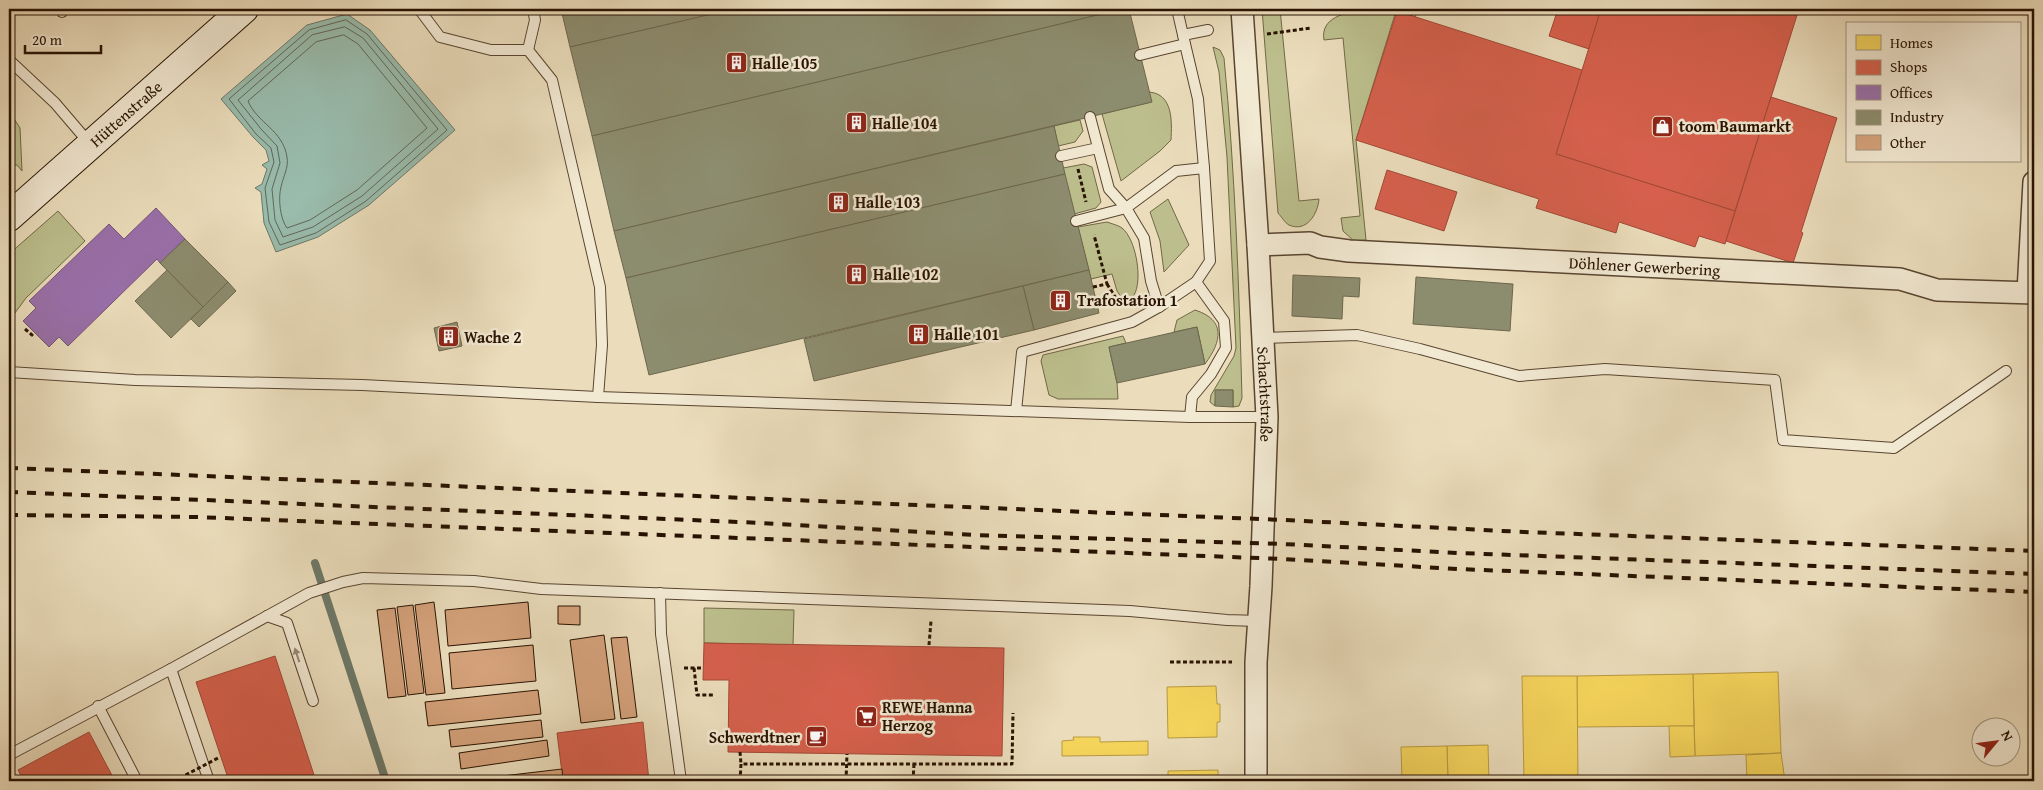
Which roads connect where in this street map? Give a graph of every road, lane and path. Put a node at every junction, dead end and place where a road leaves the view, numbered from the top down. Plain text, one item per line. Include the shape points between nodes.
1 (244, 9) edge
2 (419, 9) edge
3 (534, 9) edge
4 (1177, 9) edge
5 (1242, 9) edge
6 (1311, 28) dead end
7 (1208, 30) dead end
8 (1260, 34) dead end
9 (1184, 40) junction
10 (528, 50) junction
11 (1140, 55) dead end
12 (9, 60) edge
13 (1090, 117) dead end
14 (90, 145) junction
15 (1098, 148) junction
16 (1061, 156) dead end
17 (1204, 168) junction
18 (2034, 182) edge
19 (1126, 208) junction
20 (9, 217) edge
21 (1076, 221) dead end
22 (1258, 245) junction
23 (1196, 282) junction
24 (2031, 292) edge
25 (1159, 307) junction
26 (25, 328) dead end
27 (34, 332) dead end
28 (1263, 338) junction
29 (2006, 371) dead end
30 (9, 372) edge
31 (598, 397) junction
32 (1016, 411) junction
33 (1190, 417) junction
34 (1267, 417) junction
35 (660, 593) junction
36 (266, 616) junction
37 (931, 616) dead end
38 (1258, 621) junction
39 (929, 645) dead end
40 (1170, 662) dead end
41 (1229, 662) dead end
42 (702, 668) dead end
43 (171, 669) junction
44 (714, 695) dead end
45 (313, 701) dead end
46 (98, 706) junction
47 (1013, 713) dead end
48 (740, 752) dead end
49 (847, 754) dead end
50 (9, 755) edge
51 (220, 757) dead end
52 (741, 764) junction
53 (846, 764) junction
54 (914, 764) junction
55 (138, 781) edge
56 (174, 781) edge
57 (209, 781) edge
58 (680, 781) edge
59 (740, 781) edge
60 (846, 781) edge
61 (913, 781) edge
62 (1256, 781) edge

1 - 14 main road, Hüttenstraße
2 - 10 lane via 440,37 491,50
3 - 10 lane
4 - 9 lane
5 - 22 street, Schachtstraße
6 - 8 path
7 - 9 lane
9 - 11 lane
9 - 17 lane via 1198,99
10 - 31 lane via 552,80 600,287 602,345
12 - 14 lane via 56,103
13 - 15 lane
14 - 20 main road, Hüttenstraße
15 - 16 lane
15 - 19 lane via 1110,189
17 - 19 lane via 1176,171
17 - 23 lane via 1210,261
18 - 24 street, Döhlener Gewerbering
19 - 21 lane
19 - 25 lane via 1144,238
22 - 24 street, Döhlener Gewerbering via 1310,243 1348,250 1900,279 1937,290
22 - 28 street, Schachtstraße
23 - 25 lane
23 - 33 lane via 1224,321 1226,348 1192,397
25 - 32 lane via 1132,322 1022,352
26 - 27 path via 32,335
28 - 29 lane via 1357,335 1420,348 1519,376 1605,369 1775,380 1783,440 1894,448
28 - 34 street, Schachtstraße
30 - 31 lane via 136,380 362,385
31 - 32 lane
32 - 33 lane
33 - 34 lane
34 - 38 street, Schachtstraße
35 - 36 lane via 363,578 309,593
35 - 38 lane via 1130,611
35 - 58 lane via 661,634
36 - 43 lane
45 -> 36 lane via 287,623
37 - 39 path
38 - 62 street, Schachtstraße
40 - 41 path
42 - 44 path via 694,668 698,695
43 - 46 lane
43 - 57 lane
46 - 50 lane
46 - 55 lane
47 - 54 path via 1012,764
48 - 52 path
49 - 53 path
51 - 56 path, bridge
52 - 53 path
52 - 59 path
53 - 54 path
53 - 60 path
54 - 61 path

